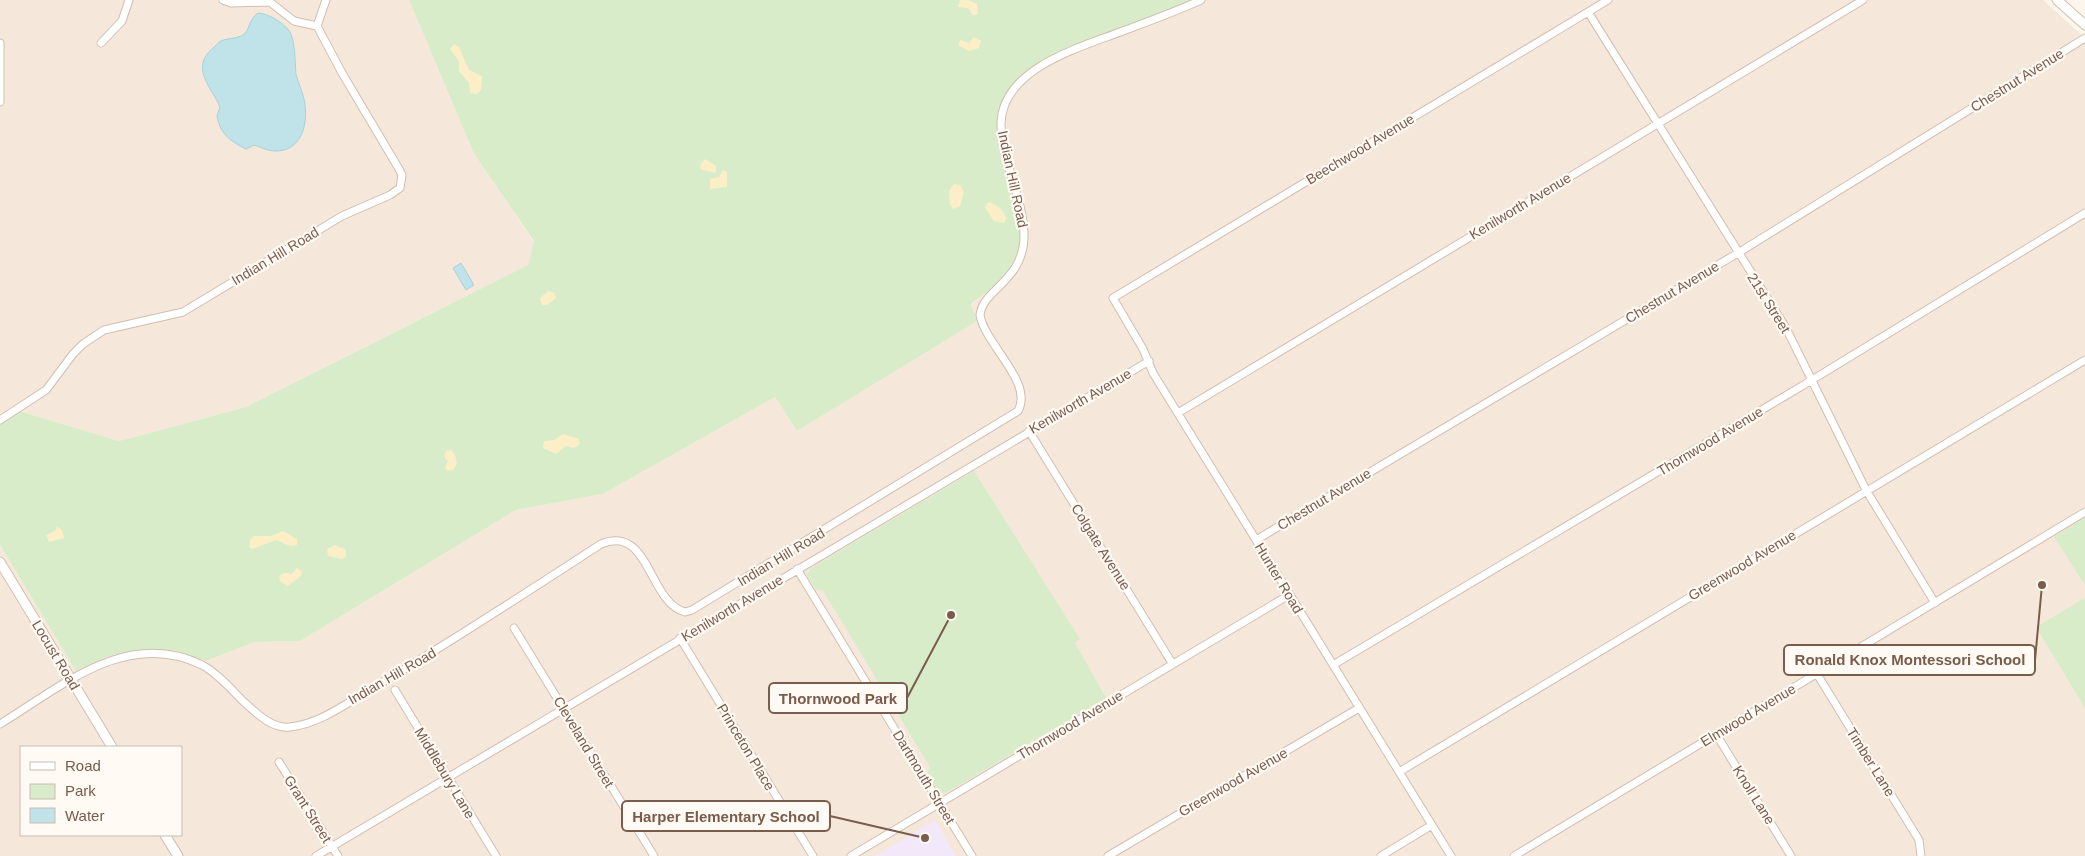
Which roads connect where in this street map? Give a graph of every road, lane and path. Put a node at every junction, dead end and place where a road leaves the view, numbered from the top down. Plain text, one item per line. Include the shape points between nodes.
1 (129, 0) edge
2 (224, 0) edge
3 (326, 0) edge
4 (1201, 0) edge
5 (1608, 0) edge
6 (1863, 0) edge
7 (2058, 0) edge
8 (1588, 12) junction
9 (2085, 25) edge
10 (317, 26) junction
11 (2085, 38) edge
12 (0, 43) edge
13 (101, 43) dead end
14 (0, 102) edge
15 (1658, 124) junction
16 (2085, 213) edge
17 (1738, 253) junction
18 (1113, 298) joint
19 (2085, 360) edge
20 (1149, 361) junction
21 (1812, 380) junction
22 (1178, 413) junction
23 (0, 420) edge
24 (1029, 431) junction
25 (1866, 490) junction
26 (2085, 512) edge
27 (1256, 540) junction
28 (0, 562) edge
29 (797, 569) junction
30 (1289, 594) junction
31 (1935, 603) junction
32 (514, 628) dead end
33 (680, 638) junction
34 (1172, 663) junction
35 (1333, 665) junction
36 (1816, 674) junction
37 (72, 680) junction
38 (395, 690) dead end
39 (564, 708) junction
40 (1359, 708) junction
41 (0, 724) edge
42 (1716, 734) junction
43 (111, 746) edge
44 (279, 762) dead end
45 (1399, 772) junction
46 (448, 777) junction
47 (940, 803) junction
48 (1432, 826) junction
49 (166, 836) edge
50 (332, 846) junction
51 (1922, 853) edge
52 (178, 856) edge
53 (316, 856) edge
54 (338, 856) edge
55 (496, 856) edge
56 (654, 856) edge
57 (812, 856) edge
58 (851, 856) edge
59 (972, 856) edge
60 (1108, 856) edge
61 (1381, 856) edge
62 (1450, 856) edge
63 (1514, 856) edge
64 (1791, 856) edge

1 - 13 street via 122,21
2 - 10 street via 231,3 270,2 294,21
3 - 10 street
4 - 37 street, Indian Hill Road via 1048,62 1024,79 1005,107 1001,125 1024,236 1019,266 985,302 980,315 1022,391 1022,405 1018,411 725,591 692,610 676,610 632,545 612,540 442,647 340,706 314,720 288,727 257,714 204,666 176,655 126,655 111,659
5 - 8 street, Beechwood Avenue
6 - 15 street, Kenilworth Avenue
7 - 9 street
8 - 15 street, 21st Street
8 - 18 street, Beechwood Avenue
10 - 23 street, Indian Hill Road via 399,169 402,175 400,188 342,216 183,312 104,330 73,354 42,394
11 - 17 street, Chestnut Avenue
12 - 14 street
15 - 17 street, 21st Street
15 - 22 street, Kenilworth Avenue
16 - 21 street, Thornwood Avenue
17 - 21 street, 21st Street via 1786,328
17 - 27 street, Chestnut Avenue
18 - 20 street, Hunter Road
19 - 25 street, Greenwood Avenue
20 - 22 street, Hunter Road
20 - 24 street, Kenilworth Avenue
21 - 25 street, 21st Street
21 - 35 street, Thornwood Avenue
22 - 27 street, Hunter Road
24 - 29 street, Kenilworth Avenue
24 - 34 street, Colgate Avenue
25 - 31 street, 21st Street
25 - 45 street, Greenwood Avenue
26 - 31 street, Elmwood Avenue
27 - 30 street, Hunter Road
28 - 37 street, Locust Road
29 - 33 street, Kenilworth Avenue
29 - 47 street, Dartmouth Street
30 - 34 street, Thornwood Avenue
30 - 35 street, Hunter Road
31 - 36 street, Elmwood Avenue
32 - 39 street, Cleveland Street
33 - 39 street, Kenilworth Avenue
33 - 57 street, Princeton Place
34 - 47 street, Thornwood Avenue
35 - 40 street, Hunter Road
36 - 42 street, Elmwood Avenue
36 - 51 street, Timber Lane via 1919,840
37 - 41 street
37 - 43 street, Locust Road
38 - 46 street, Middlebury Lane
39 - 46 street, Kenilworth Avenue
39 - 56 street, Cleveland Street
40 - 45 street, Hunter Road
40 - 60 street, Greenwood Avenue
42 - 63 street, Elmwood Avenue
42 - 64 street, Knoll Lane
44 - 50 street, Grant Street
45 - 48 street, Hunter Road
46 - 50 street, Kenilworth Avenue
46 - 55 street, Middlebury Lane
47 - 58 street, Thornwood Avenue
47 - 59 street, Dartmouth Street
48 - 61 street
48 - 62 street, Hunter Road
49 - 52 street
50 - 53 street, Kenilworth Avenue
50 - 54 street, Grant Street

